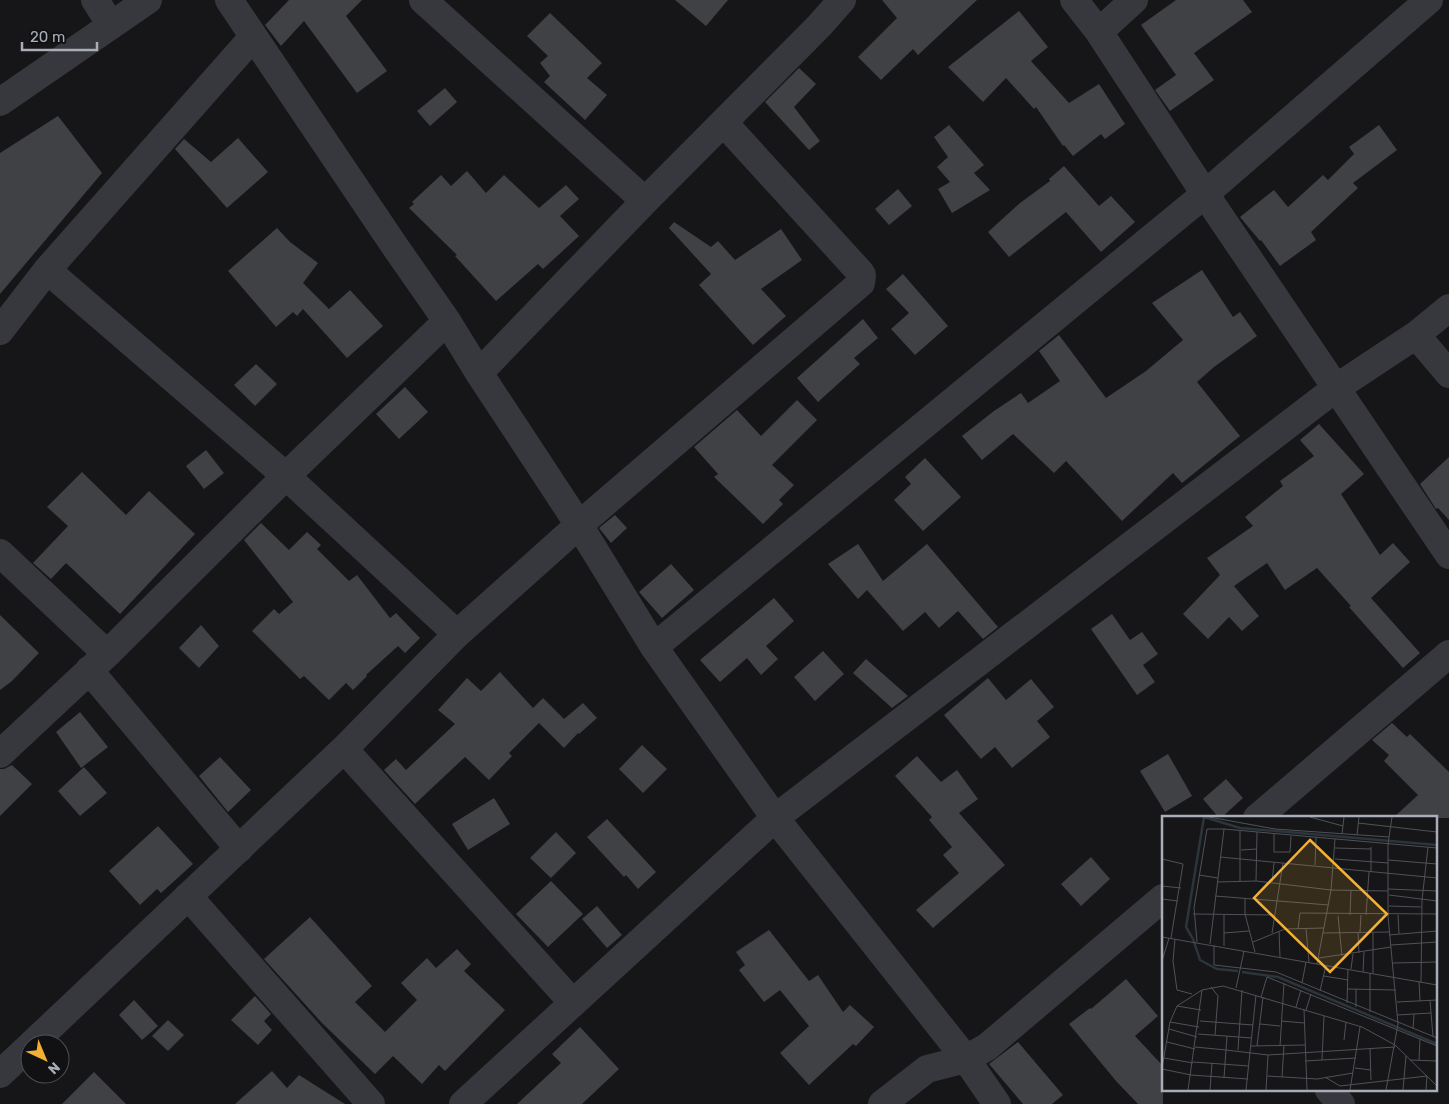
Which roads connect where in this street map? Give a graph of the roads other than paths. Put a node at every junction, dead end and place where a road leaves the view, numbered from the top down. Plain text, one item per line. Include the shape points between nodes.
1 (94, 0) edge
2 (148, 0) edge
3 (229, 0) edge
4 (423, 0) edge
5 (842, 0) edge
6 (1074, 0) edge
7 (1134, 0) edge
8 (1429, 0) edge
9 (111, 26) junction
10 (1099, 32) junction
11 (253, 37) junction
12 (0, 102) edge
13 (724, 123) junction
14 (1205, 194) junction
15 (645, 201) junction
16 (48, 270) junction
17 (1449, 308) edge
18 (447, 321) junction
19 (0, 331) edge
20 (1416, 335) junction
21 (479, 373) junction
22 (1449, 374) edge
23 (1336, 388) junction
24 (286, 476) junction
25 (579, 525) junction
26 (0, 553) edge
27 (1449, 555) edge
28 (457, 634) junction
29 (654, 647) junction
30 (1449, 654) edge
31 (98, 662) junction
32 (344, 749) junction
33 (0, 754) edge
34 (1259, 816) edge
35 (775, 818) junction
36 (239, 848) junction
37 (188, 896) junction
38 (1162, 901) edge
39 (573, 1003) junction
40 (43, 1034) edge
41 (20, 1055) edge
42 (966, 1059) junction
43 (0, 1074) edge
44 (1330, 1092) edge
45 (371, 1104) edge
46 (463, 1104) edge
47 (882, 1104) edge
48 (997, 1104) edge
49 (1341, 1104) edge

1 - 9 street
2 - 9 street
3 - 11 street
4 - 15 street
5 - 13 street
6 - 10 street
7 - 10 street
8 - 14 street
9 - 12 street
10 - 14 street
11 - 16 street
11 - 18 street
13 - 15 street
13 - 25 street via 860,271 862,279 857,287
14 - 23 street
14 - 29 street
15 - 21 street
16 - 19 street
16 - 24 street
17 - 20 street
18 - 21 street
18 - 24 street
20 - 22 street
20 - 23 street
21 - 25 street
23 - 27 street
23 - 35 street
24 - 28 street
24 - 31 street
25 - 28 street
25 - 29 street
26 - 31 street
28 - 32 street
29 - 35 street
30 - 34 street
31 - 33 street
31 - 36 street
32 - 36 street
32 - 39 street
35 - 39 street
35 - 42 street
36 - 37 street
37 - 40 street
37 - 45 street
38 - 42 street via 1001,1037
39 - 46 street
41 - 43 street
42 - 47 street via 927,1069
42 - 48 street
44 - 49 street

